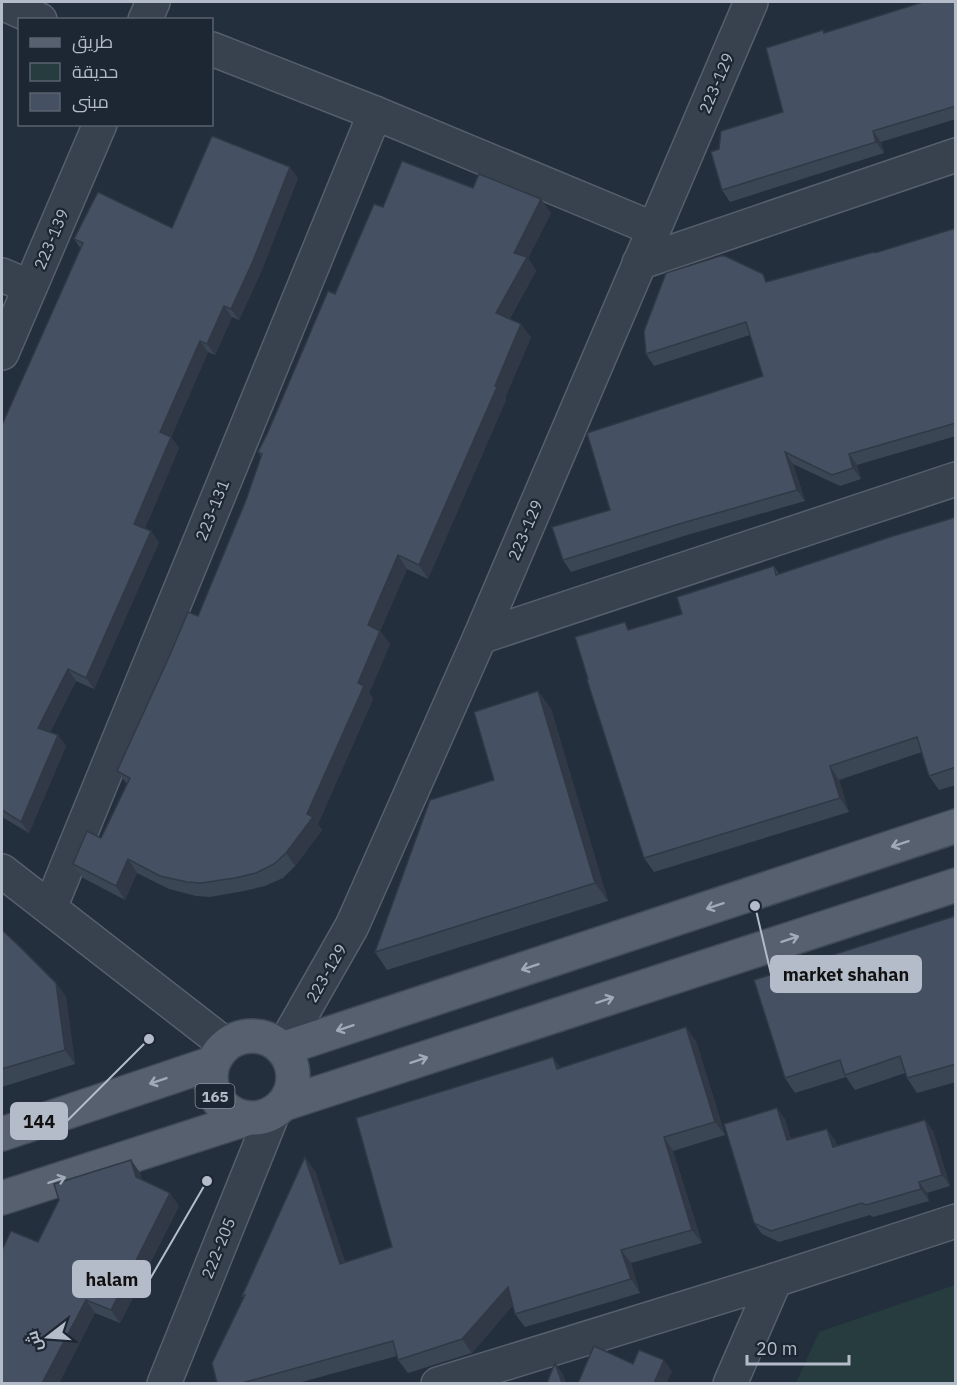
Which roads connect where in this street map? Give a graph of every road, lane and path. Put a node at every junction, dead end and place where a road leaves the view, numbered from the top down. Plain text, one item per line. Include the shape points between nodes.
1 (153, 2) edge
2 (750, 2) edge
3 (2, 3) edge
4 (36, 18) edge
5 (146, 18) edge
6 (213, 49) edge
7 (375, 113) junction
8 (99, 126) edge
9 (956, 155) edge
10 (654, 229) junction
11 (639, 263) junction
12 (16, 281) edge
13 (2, 353) edge
14 (956, 479) edge
15 (480, 637) junction
16 (956, 826) edge
17 (2, 871) edge
18 (956, 885) edge
19 (50, 908) junction
20 (282, 1049) junction
21 (220, 1054) junction
22 (268, 1112) junction
23 (2, 1134) edge
24 (2, 1198) edge
25 (956, 1221) edge
26 (775, 1280) junction
27 (448, 1382) edge
28 (164, 1383) edge
29 (730, 1383) edge

1 - 5 street
2 - 10 street, 223-129
3 - 4 street
6 - 7 street
7 - 10 street
7 - 19 street, 223-131
8 - 12 street, 223-139
9 - 11 street
10 - 11 street, 223-129
11 - 15 street, 223-129
12 - 13 street, 223-139
14 - 15 street
15 - 20 street, 223-129 via 352,926
16 -> 20 main road
17 - 19 street
22 -> 18 main road
19 - 21 street
20 - 21 main road via 273,1041 249,1036 236,1039
20 - 22 main road via 293,1070 293,1082 290,1094
21 - 22 main road, 165 via 211,1074 216,1098 224,1108 234,1115
21 -> 23 main road
24 -> 22 main road
22 - 28 street, 222-205
25 - 26 street
26 - 27 street
26 - 29 street

